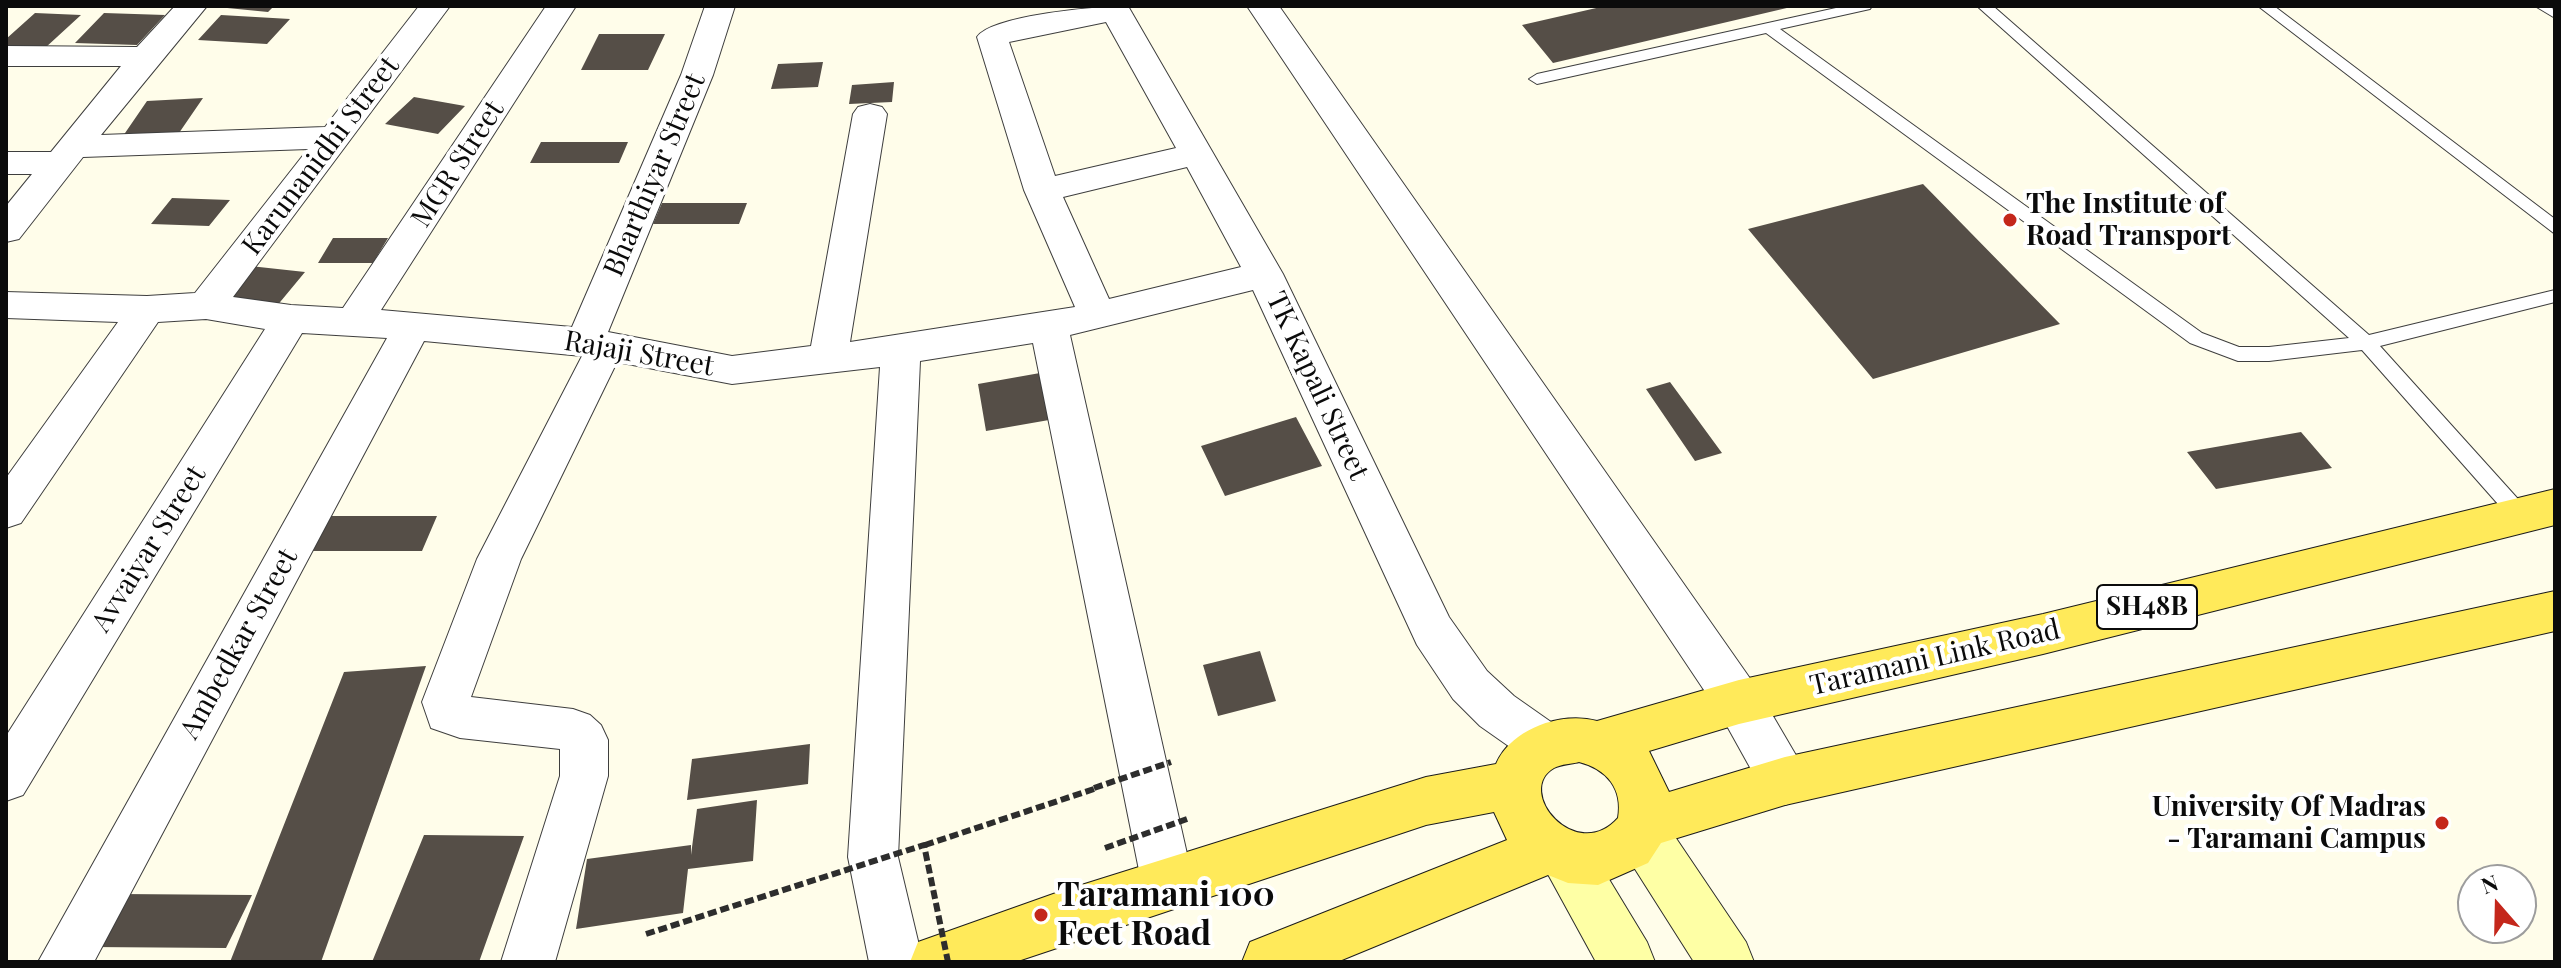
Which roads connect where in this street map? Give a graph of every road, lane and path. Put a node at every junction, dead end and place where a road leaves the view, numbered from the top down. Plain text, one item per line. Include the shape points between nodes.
1 (192, 6) edge
2 (435, 6) edge
3 (561, 6) edge
4 (720, 6) edge
5 (1263, 6) edge
6 (1865, 6) edge
7 (1984, 6) edge
8 (2265, 6) edge
9 (2542, 6) edge
10 (1115, 8) edge
11 (2555, 14) edge
12 (1769, 28) junction
13 (6, 56) edge
14 (146, 57) junction
15 (1537, 79) dead end
16 (870, 114) dead end
17 (335, 137) junction
18 (1197, 154) junction
19 (66, 155) junction
20 (6, 163) edge
21 (1042, 190) junction
22 (2555, 228) edge
23 (6, 230) edge
24 (1264, 274) junction
25 (2555, 296) edge
26 (6, 305) edge
27 (206, 306) junction
28 (147, 309) junction
29 (1097, 313) junction
30 (291, 319) junction
31 (354, 322) junction
32 (413, 326) junction
33 (1049, 327) junction
34 (2366, 343) junction
35 (595, 345) junction
36 (901, 350) junction
37 (828, 359) junction
38 (6, 511) edge
39 (2537, 511) edge
40 (2555, 611) edge
41 (1739, 702) junction
42 (1597, 744) junction
43 (1171, 762) dead end
44 (1529, 764) junction
45 (6, 779) edge
46 (1785, 781) junction
47 (1190, 818) dead end
48 (1642, 827) junction
49 (924, 845) junction
50 (1105, 848) dead end
51 (1557, 853) junction
52 (1168, 885) junction
53 (646, 934) dead end
54 (1286, 959) edge
55 (65, 962) edge
56 (528, 962) edge
57 (896, 962) edge
58 (938, 962) edge
59 (948, 962) edge
60 (1627, 962) edge
61 (1726, 962) edge

1 - 14 street
2 - 17 street, Karunanidhi Street
3 - 31 street, MGR Street
4 - 35 street, Bharthiyar Street
5 - 41 street
6 - 12 lane
7 - 34 lane
8 - 22 lane
9 - 11 lane
10 - 18 street, TK Kapali Street
10 - 21 street via 993,37
12 - 15 lane
12 - 34 lane via 2196,338 2238,354
13 - 14 street
14 - 19 street
16 - 37 street
17 - 19 street
17 - 27 street, Karunanidhi Street
18 - 21 street
18 - 24 street, TK Kapali Street
19 - 20 street
19 - 23 street
21 - 29 street
24 - 29 street, Rajaji Street
24 - 44 street, TK Kapali Street via 1433,631 1470,685 1497,711
25 - 34 lane
26 - 28 street, Rajaji Street
27 - 28 street, Rajaji Street
27 - 30 street, Rajaji Street
28 - 38 street
29 - 33 street, Rajaji Street
30 - 31 street, Rajaji Street
30 - 45 street, Avvaiyar Street
31 - 32 street, Rajaji Street
32 - 35 street, Rajaji Street
32 - 55 street, Ambedkar Street
33 - 36 street, Rajaji Street
33 - 52 street
34 - 39 lane via 2461,452
35 - 37 street, Rajaji Street via 732,370
35 - 56 street, Bharthiyar Street via 499,559 446,702 448,713 460,717 561,727 584,740 584,776
36 - 37 street, Rajaji Street
36 - 57 street via 873,857
39 - 41 main road, Taramani Link Road / SH48B via 2043,634
40 - 46 main road
41 - 42 main road, Taramani Link Road / SH48B
41 - 46 street
42 - 44 main road via 1579,739
42 - 48 main road via 1614,751 1637,776 1646,809
43 - 49 path, bridge
44 - 51 main road via 1514,799 1525,827
44 - 52 main road
46 - 48 main road
47 - 50 path, bridge
48 - 51 main road via 1631,843 1602,858
48 - 61 main road
49 - 53 path, bridge
49 - 59 path, bridge
51 - 54 main road
51 - 60 main road
52 - 58 main road

